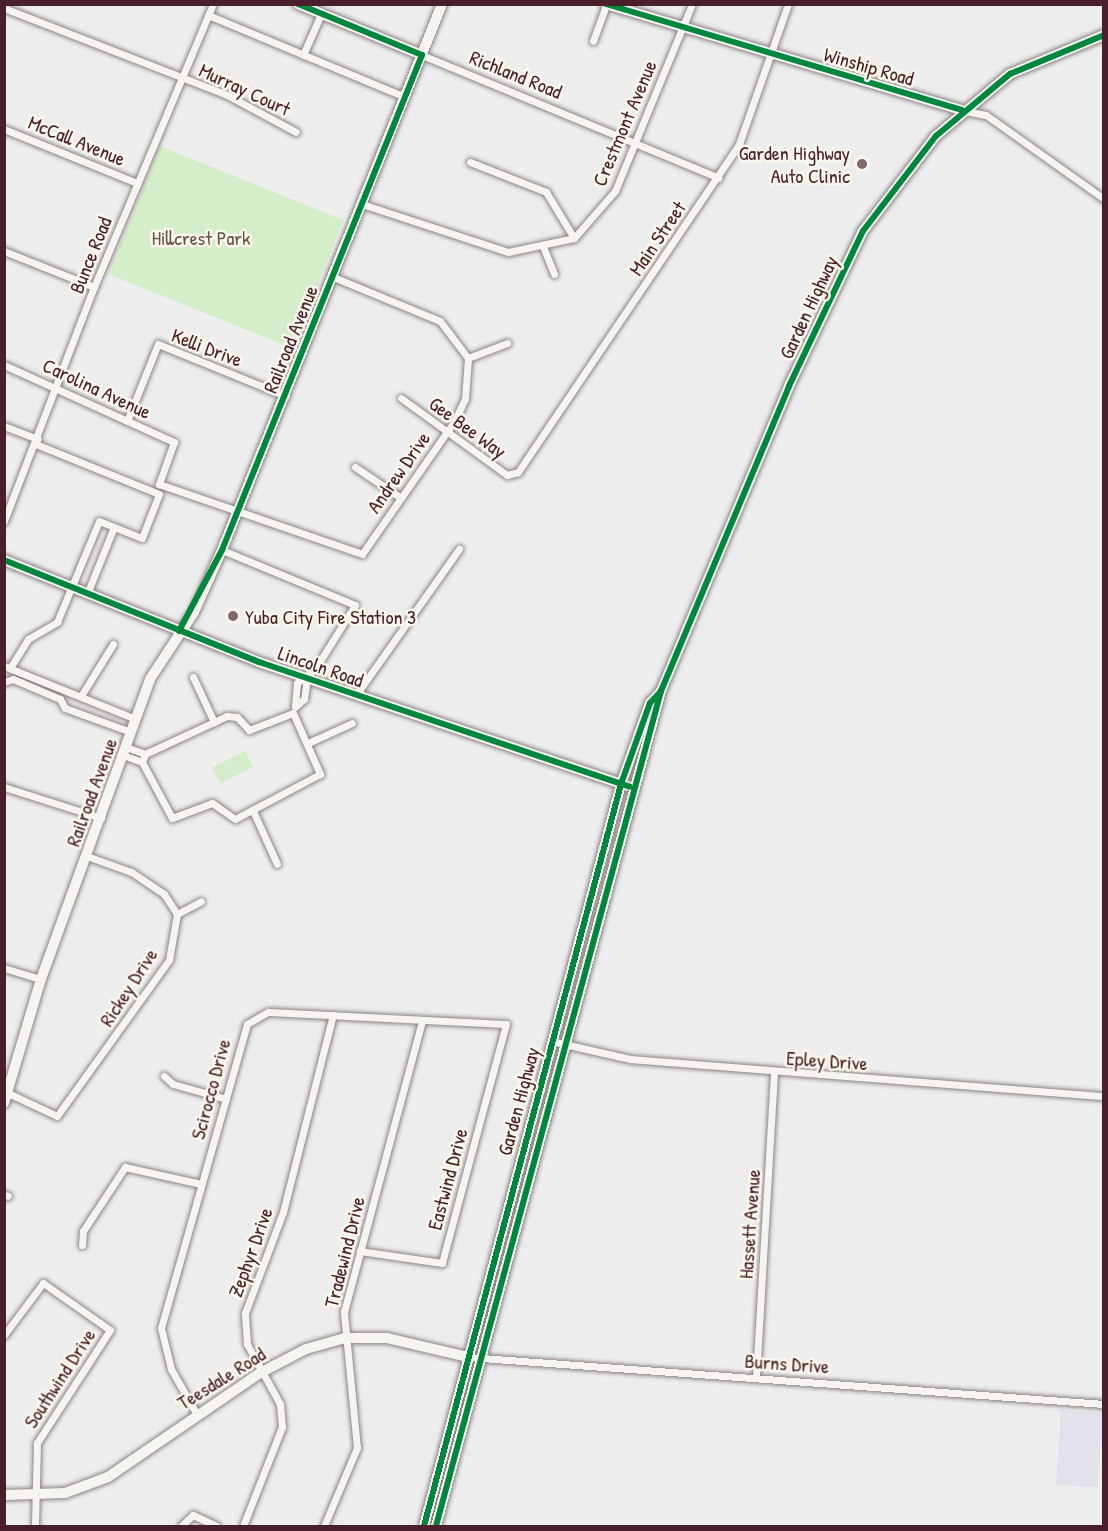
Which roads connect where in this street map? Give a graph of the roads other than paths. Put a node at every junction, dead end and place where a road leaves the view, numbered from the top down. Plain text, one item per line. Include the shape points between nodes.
1 (213, 4) edge
2 (298, 4) edge
3 (442, 4) edge
4 (692, 4) edge
5 (788, 4) edge
6 (606, 5) edge
7 (4, 9) edge
8 (321, 14) junction
9 (208, 15) junction
10 (682, 28) junction
11 (1104, 35) edge
12 (593, 41) dead end
13 (303, 55) junction
14 (422, 55) junction
15 (769, 56) junction
16 (180, 78) junction
17 (405, 97) junction
18 (962, 110) junction
19 (4, 129) edge
20 (296, 132) dead end
21 (636, 143) junction
22 (470, 162) dead end
23 (719, 178) junction
24 (137, 183) junction
25 (1104, 199) edge
26 (362, 204) junction
27 (574, 238) junction
28 (544, 249) junction
29 (4, 251) edge
30 (554, 273) dead end
31 (333, 277) junction
32 (94, 287) junction
33 (507, 343) dead end
34 (468, 358) junction
35 (4, 365) edge
36 (56, 389) junction
37 (286, 396) junction
38 (401, 398) dead end
39 (127, 421) junction
40 (4, 426) edge
41 (446, 433) junction
42 (37, 442) junction
43 (355, 467) dead end
44 (518, 472) joint
45 (159, 484) joint
46 (400, 498) junction
47 (238, 511) junction
48 (4, 520) edge
49 (114, 527) junction
50 (459, 549) dead end
51 (222, 550) junction
52 (4, 560) edge
53 (72, 588) junction
54 (87, 594) junction
55 (179, 631) junction
56 (113, 644) dead end
57 (8, 667) edge
58 (193, 677) dead end
59 (307, 678) junction
60 (4, 681) edge
61 (81, 696) junction
62 (356, 696) junction
63 (294, 709) junction
64 (136, 719) junction
65 (214, 722) junction
66 (352, 723) dead end
67 (131, 732) junction
68 (309, 743) junction
69 (125, 751) junction
70 (143, 758) junction
71 (627, 786) junction
72 (4, 788) edge
73 (253, 811) junction
74 (101, 818) junction
75 (87, 856) junction
76 (277, 864) dead end
77 (201, 901) dead end
78 (177, 914) junction
79 (4, 968) edge
80 (41, 979) junction
81 (333, 1015) junction
82 (422, 1020) junction
83 (506, 1024) joint
84 (557, 1043) junction
85 (774, 1073) junction
86 (164, 1076) dead end
87 (1104, 1096) edge
88 (6, 1098) edge
89 (226, 1099) junction
90 (201, 1184) junction
91 (82, 1245) dead end
92 (360, 1251) junction
93 (4, 1335) edge
94 (345, 1338) junction
95 (474, 1359) junction
96 (260, 1373) junction
97 (756, 1377) junction
98 (1104, 1404) edge
99 (196, 1413) junction
100 (36, 1494) junction
101 (4, 1495) edge
102 (35, 1527) edge
103 (181, 1527) edge
104 (217, 1527) edge
105 (243, 1527) edge
106 (324, 1527) edge
107 (424, 1527) edge
108 (436, 1527) edge

1 - 9 street, Bunce Road
2 - 8 main road, Richland Road
3 - 14 main road, Railroad Avenue
4 - 10 street, Crestmont Avenue
5 - 15 street, Main Street
6 - 10 main road, Winship Road
6 - 12 street
7 - 16 street, Murray Court
8 - 13 street
8 - 14 main road, Richland Road
9 - 13 street
9 - 16 street, Bunce Road
10 - 15 main road, Winship Road
10 - 21 street, Crestmont Avenue
11 - 18 main road, Garden Highway via 1025,65
13 - 17 street
14 - 17 main road, Railroad Avenue
14 - 21 street, Richland Road
15 - 18 main road, Winship Road
15 - 23 street, Main Street via 739,144
16 - 20 street, Murray Court
16 - 24 street, Bunce Road
17 - 26 main road, Railroad Avenue
18 - 25 street, Winship Road via 986,115
18 - 71 main road, Garden Highway via 904,173 854,248 771,425 661,691 650,703
19 - 24 street, McCall Avenue
21 - 23 street, Richland Road
21 - 27 street, Crestmont Avenue via 615,191
22 - 27 street via 546,192
23 - 44 street, Main Street
24 - 32 street, Bunce Road
26 - 28 street, Crestmont Avenue via 483,248 508,252
26 - 31 main road, Railroad Avenue
27 - 28 street, Crestmont Avenue
28 - 30 street
29 - 32 street
31 - 34 street via 440,321
31 - 37 main road, Railroad Avenue
32 - 36 street, Bunce Road
33 - 34 street
34 - 41 street, Andrew Drive via 465,399
35 - 36 street, Carolina Avenue
36 - 39 street, Carolina Avenue
36 - 42 street, Bunce Road
37 - 39 street, Kelli Drive via 158,344
37 - 47 main road, Railroad Avenue
38 - 41 street, Gee Bee Way
39 - 45 street, Carolina Avenue via 174,442
40 - 42 street
41 - 44 street, Gee Bee Way via 507,475
41 - 46 street, Andrew Drive
42 - 48 street, Bunce Road
42 - 49 street via 159,494 142,538
43 - 46 street
45 - 47 street, Andrew Drive
46 - 47 street, Andrew Drive via 362,554
47 - 51 main road, Railroad Avenue
49 - 53 street via 99,521
49 - 54 street
50 - 62 street
51 - 55 main road, Railroad Avenue
51 - 59 street via 355,605
52 - 53 main road, Lincoln Road
53 - 54 main road, Lincoln Road
53 - 57 street via 57,622 28,639
54 - 55 main road, Lincoln Road
55 - 59 main road, Lincoln Road
55 - 64 main road, Railroad Avenue via 156,665
56 - 61 street
57 - 61 street
58 - 65 street
59 - 62 main road, Lincoln Road
59 - 63 street via 304,699
59 - 63 street via 297,683
60 - 67 street via 13,679 60,699 65,708
61 - 64 street
62 - 71 main road, Lincoln Road
63 - 65 street via 249,730 232,716
63 - 68 street
64 - 67 main road, Railroad Avenue
65 - 70 street
66 - 68 street
67 - 69 main road, Railroad Avenue
68 - 73 street via 320,767 318,778
69 - 70 street
69 - 74 main road, Railroad Avenue
70 - 73 street via 168,817 212,803 230,819
71 - 84 main road, Garden Highway
72 - 74 street
73 - 76 street
74 - 75 main road, Railroad Avenue
75 - 78 street via 139,877 164,894
75 - 80 main road, Railroad Avenue
77 - 78 street
78 - 88 street, Rickey Drive via 169,960 57,1116
79 - 80 street
80 - 88 main road, Railroad Avenue
81 - 82 street, Scirocco Drive
81 - 89 street, Scirocco Drive via 268,1012 247,1024
81 - 96 street, Zephyr Drive via 283,1212 245,1313 247,1344
82 - 83 street, Scirocco Drive
82 - 92 street, Tradewind Drive
83 - 92 street, Eastwind Drive via 442,1263
84 - 85 street, Epley Drive via 610,1057
84 - 95 main road, Garden Highway
85 - 87 street, Epley Drive
85 - 97 street, Hassett Avenue
86 - 89 street via 172,1084
89 - 90 street, Scirocco Drive
90 - 91 street via 125,1167 83,1231
90 - 99 street, Scirocco Drive via 161,1328 171,1369
92 - 94 street, Tradewind Drive via 344,1312
93 - 100 street, Southwind Drive via 43,1283 110,1330 37,1443
94 - 95 main road, Teesdale Road via 387,1338
94 - 96 main road, Teesdale Road via 306,1349
94 - 106 street, Tradewind Drive via 357,1448
95 - 97 street, Burns Drive
95 - 107 main road, Garden Highway
95 - 108 main road, Garden Highway
96 - 99 main road, Teesdale Road
96 - 105 street, Zephyr Drive via 280,1404 282,1427
97 - 98 street, Burns Drive
99 - 100 main road, Teesdale Road via 108,1477 65,1493
100 - 101 main road, Teesdale Road
100 - 102 street, Southwind Drive
103 - 104 street via 193,1515

